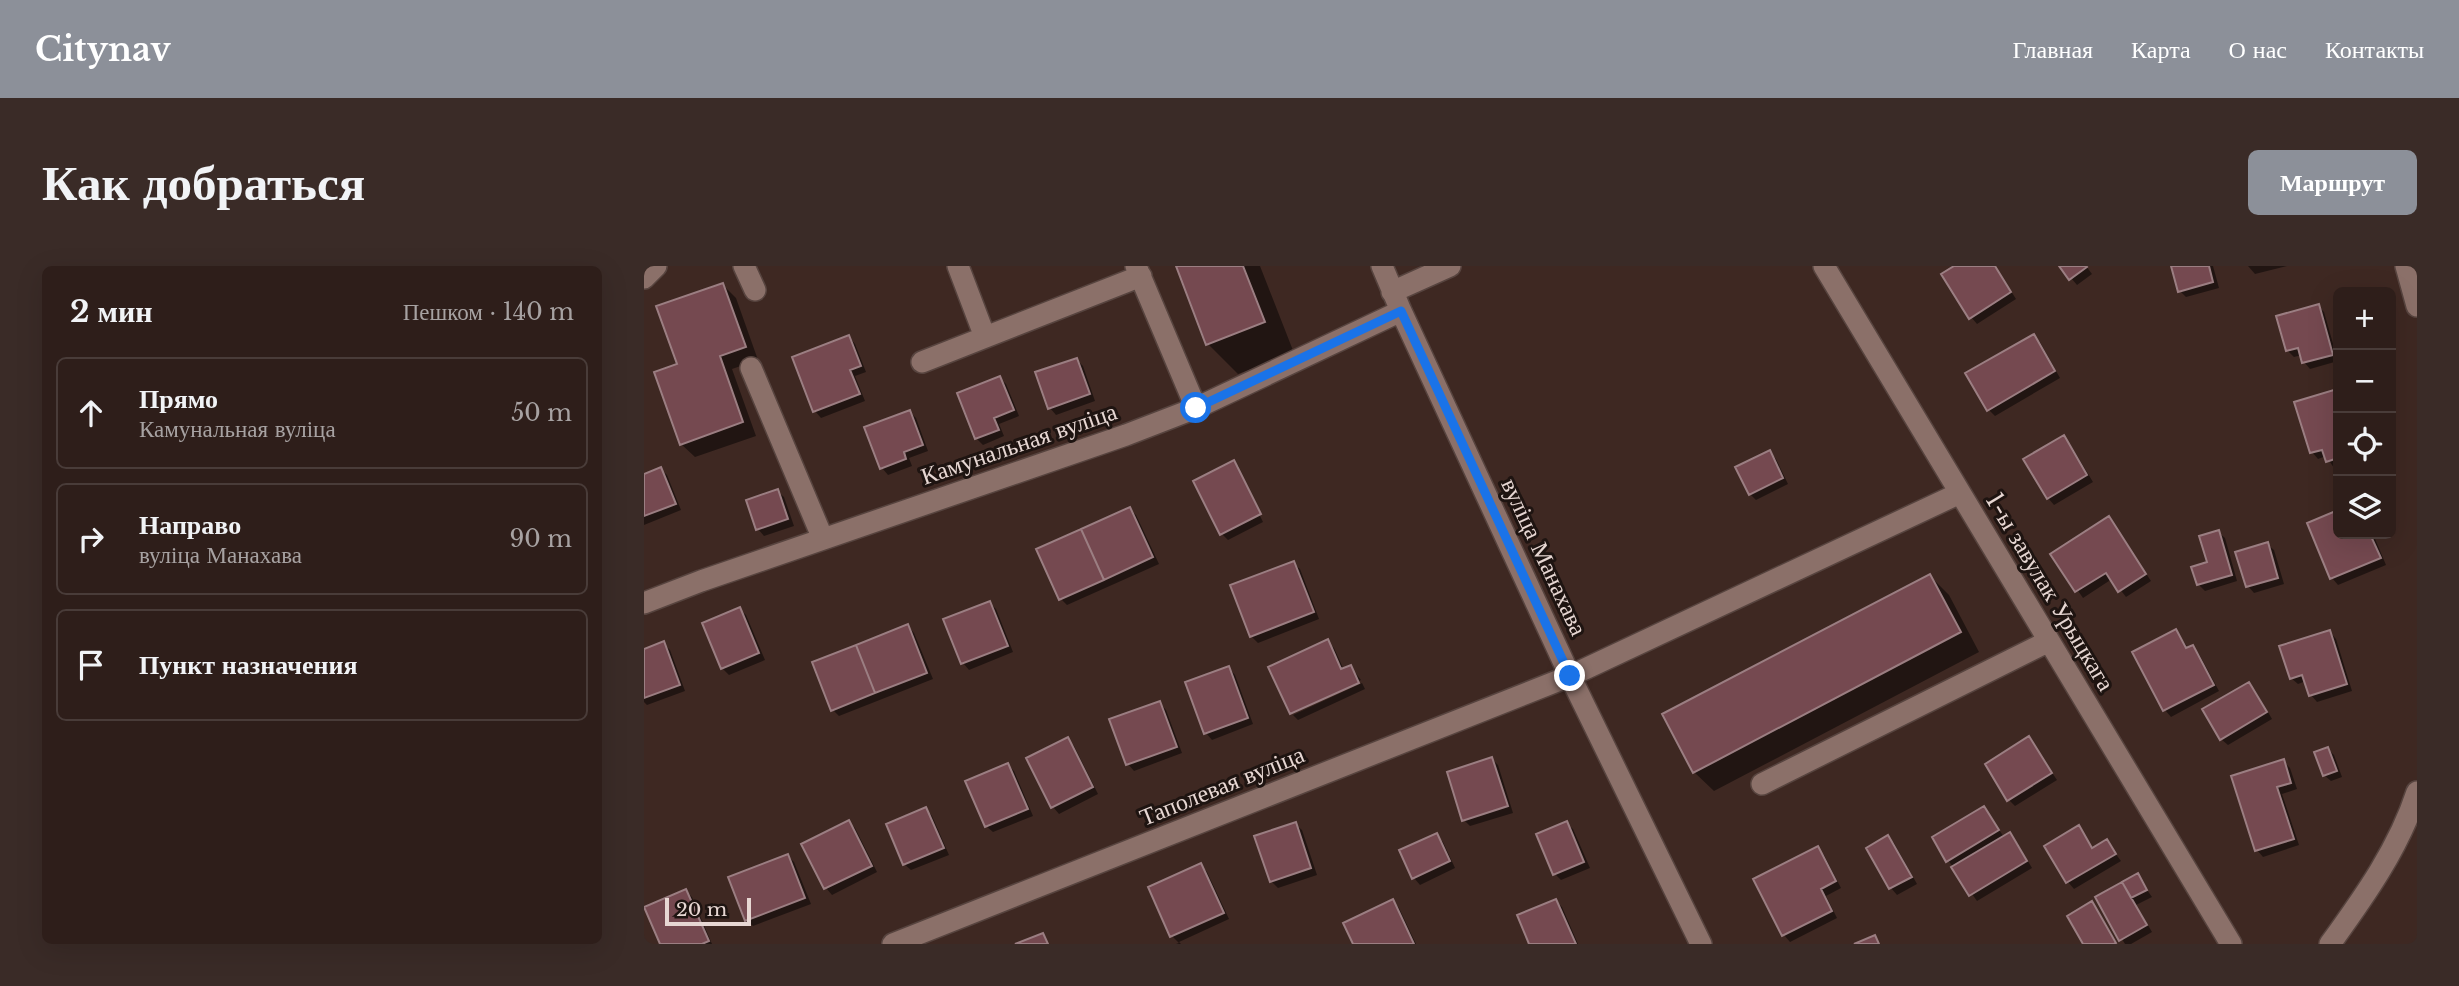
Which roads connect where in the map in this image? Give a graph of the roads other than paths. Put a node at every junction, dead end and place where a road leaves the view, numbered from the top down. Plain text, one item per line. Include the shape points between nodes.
1 (656, 266) edge
2 (744, 266) edge
3 (958, 266) edge
4 (1382, 266) edge
5 (1450, 266) edge
6 (1824, 266) edge
7 (2406, 266) edge
8 (1139, 271) edge
9 (644, 278) edge
10 (755, 290) dead end
11 (1396, 302) junction
12 (2417, 306) edge
13 (985, 337) junction
14 (922, 362) dead end
15 (751, 368) dead end
16 (1196, 408) junction
17 (1960, 492) junction
18 (823, 539) junction
19 (644, 604) edge
20 (2049, 641) junction
21 (1570, 676) junction
22 (1762, 784) dead end
23 (2417, 792) edge
24 (893, 944) edge
25 (1701, 944) edge
26 (2231, 944) edge
27 (2329, 944) edge

1 - 9 street
2 - 10 street
3 - 13 street
4 - 11 street, вуліца Манахава
5 - 11 street, Камунальная вуліца
6 - 17 street, 1-ы завулак Урыцкага
7 - 12 street
8 - 13 street
8 - 16 street
11 - 16 street, Камунальная вуліца
11 - 21 street, вуліца Манахава
13 - 14 street
15 - 18 street
16 - 18 street, Камунальная вуліца
17 - 20 street, 1-ы завулак Урыцкага
17 - 21 street, Таполевая вуліца
18 - 19 street, Камунальная вуліца
20 - 22 street
20 - 26 street, 1-ы завулак Урыцкага
21 - 24 street, Таполевая вуліца
21 - 25 street, вуліца Манахава
23 - 27 street via 2407,824 2359,905

